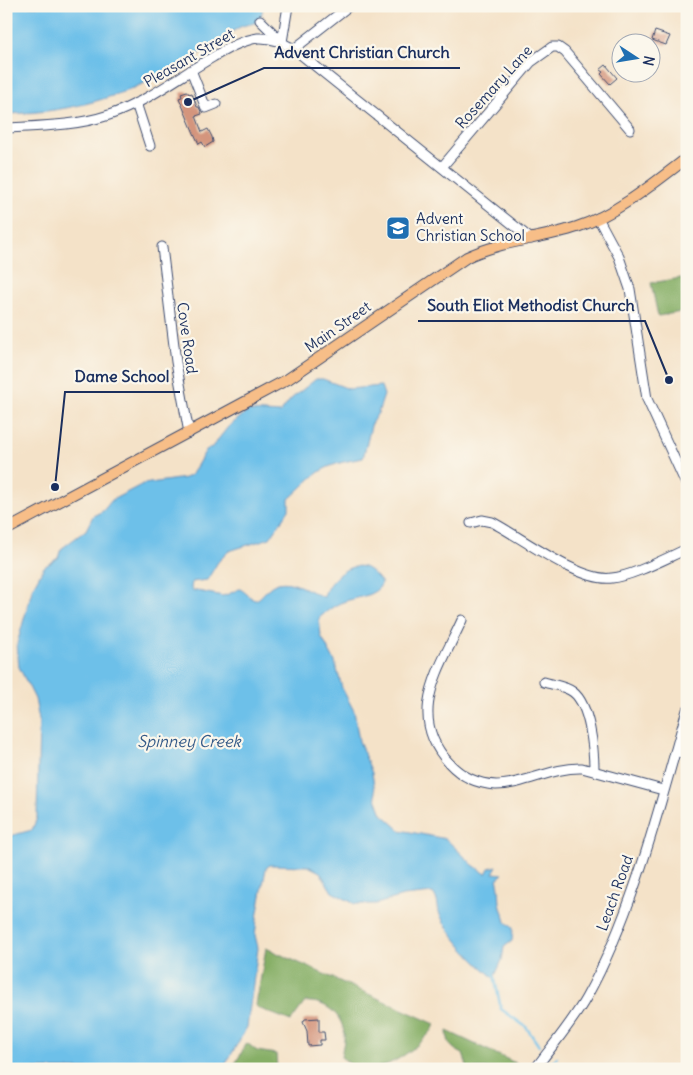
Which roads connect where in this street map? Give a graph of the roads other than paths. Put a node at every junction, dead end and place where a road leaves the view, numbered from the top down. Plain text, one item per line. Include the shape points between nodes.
1 (288, 6) edge
2 (350, 6) edge
3 (260, 20) dead end
4 (282, 42) junction
5 (294, 49) junction
6 (192, 70) junction
7 (136, 103) junction
8 (216, 104) dead end
9 (6, 128) edge
10 (630, 130) dead end
11 (150, 146) dead end
12 (687, 158) edge
13 (442, 167) junction
14 (598, 218) junction
15 (531, 238) junction
16 (162, 247) dead end
17 (189, 433) junction
18 (687, 486) edge
19 (471, 523) dead end
20 (6, 530) edge
21 (687, 549) edge
22 (462, 620) dead end
23 (544, 682) dead end
24 (687, 710) edge
25 (675, 752) junction
26 (687, 753) edge
27 (594, 770) junction
28 (663, 790) junction
29 (535, 1069) edge

1 - 4 street
2 - 5 street
3 - 4 street
4 - 5 street, Pleasant Street
4 - 6 street, Pleasant Street via 264,38 250,40
5 - 13 street, Pleasant Street
6 - 7 street, Pleasant Street
6 - 8 street via 206,108
7 - 9 street, Pleasant Street via 108,115 73,124
7 - 11 street
10 - 13 street, Rosemary Lane via 565,52 558,47 552,48 531,62
12 - 14 main road, Main Street via 633,198
13 - 15 street, Pleasant Street
14 - 15 main road, Main Street via 575,228
14 - 18 street via 619,257 630,290 648,399
15 - 17 main road, Main Street via 467,257 308,366
16 - 17 street, Cove Road via 176,362
17 - 20 main road, Main Street
19 - 21 street via 492,522 576,570 604,579 619,577
22 - 27 street via 432,687 426,710 430,735 446,760 465,776 496,785 569,769
23 - 27 street via 567,689 580,701 593,746
24 - 25 street, Leach Road
25 - 26 street
25 - 28 street, Leach Road
27 - 28 street
28 - 29 street, Leach Road via 636,879 601,969 582,1006

